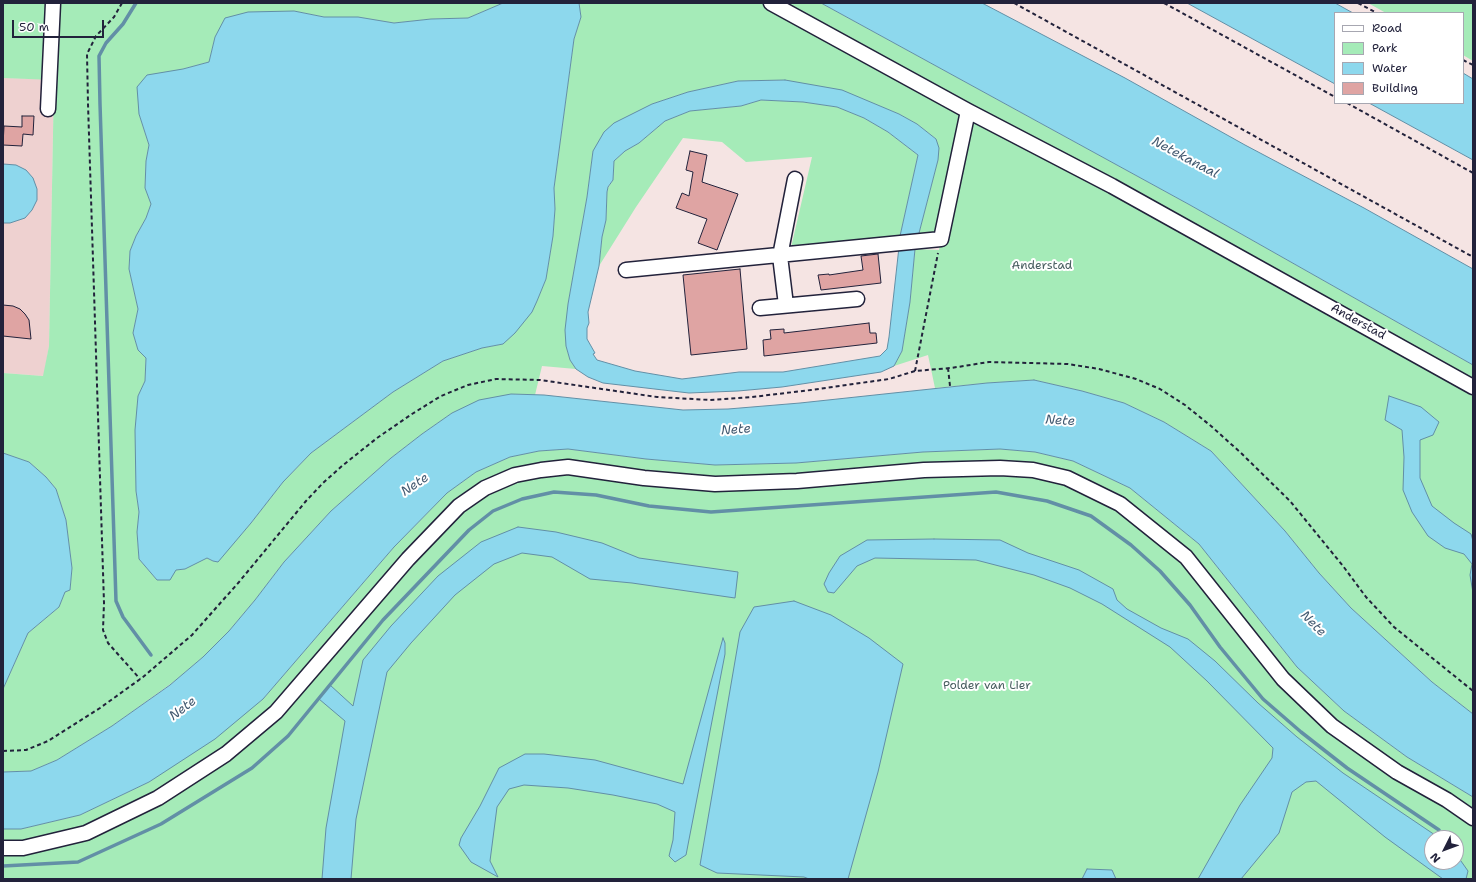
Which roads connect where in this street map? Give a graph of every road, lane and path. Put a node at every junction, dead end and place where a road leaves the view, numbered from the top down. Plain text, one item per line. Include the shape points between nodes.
1 (53, 3) edge
2 (122, 3) edge
3 (771, 3) edge
4 (1014, 3) edge
5 (1164, 3) edge
6 (1358, 3) edge
7 (1365, 3) edge
8 (1366, 7) junction
9 (1375, 12) edge
10 (1464, 60) edge
11 (1473, 65) edge
12 (1334, 96) edge
13 (1349, 104) edge
14 (48, 109) dead end
15 (968, 111) junction
16 (1473, 173) edge
17 (795, 179) dead end
18 (941, 239) junction
19 (780, 256) junction
20 (1473, 257) edge
21 (626, 270) dead end
22 (857, 298) dead end
23 (786, 305) junction
24 (760, 308) dead end
25 (948, 368) junction
26 (915, 371) junction
27 (950, 386) dead end
28 (1473, 387) edge
29 (140, 679) junction
30 (1473, 690) edge
31 (3, 751) edge
32 (1473, 818) edge
33 (3, 848) edge

1 - 14 street
2 - 29 path via 114,17 96,36 87,54 88,104 103,630 108,643
3 - 15 street, Anderstad
4 - 20 path
5 - 12 path
6 - 8 path
7 - 8 path
8 - 9 path
10 - 11 path
13 - 16 path
15 - 18 street
15 - 28 street, Anderstad via 1119,190
17 - 19 street
18 - 19 street
18 - 26 path
19 - 21 street
19 - 23 street
22 - 23 street
23 - 24 street
25 - 26 path
25 - 27 path
25 - 30 path via 989,362 1068,364 1136,379 1160,389 1185,405 1241,453 1290,501 1366,597 1394,627
26 - 29 path via 889,379 710,400 657,397 540,380 496,379 468,385 441,396 412,414 377,438 323,482 192,635
29 - 31 path via 48,741 26,750
32 - 33 street via 1397,772 1332,726 1283,679 1186,557 1120,504 1067,478 1033,470 1000,468 924,470 797,481 715,484 568,468 515,475 485,488 459,506 408,559 276,712 226,754 158,798 86,833 23,848

